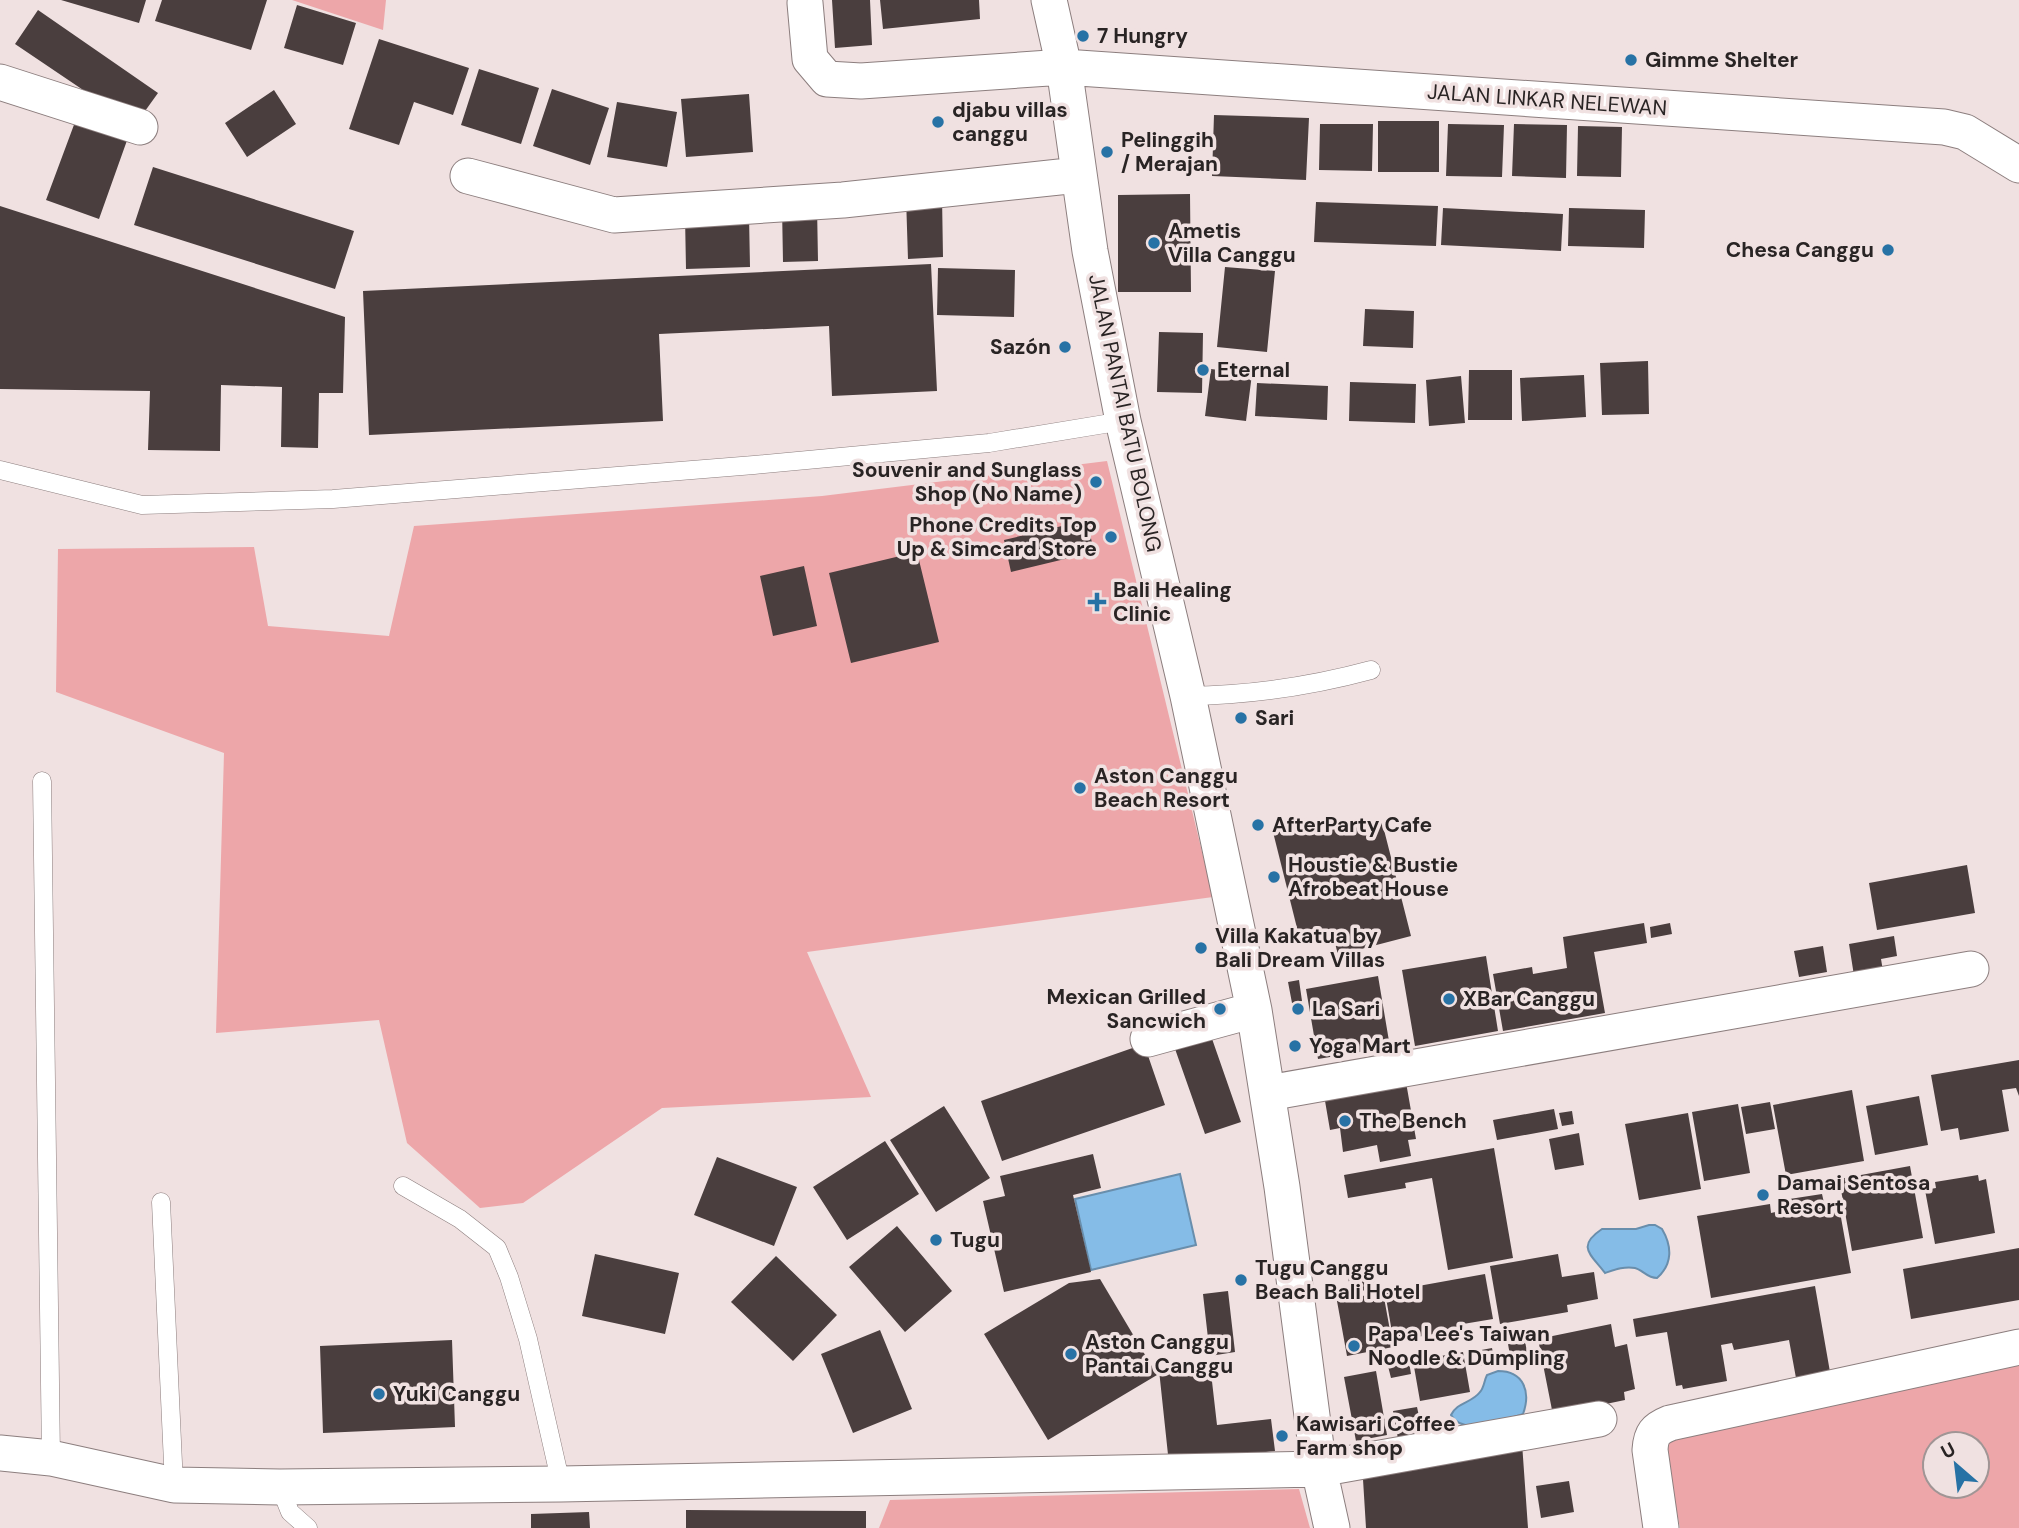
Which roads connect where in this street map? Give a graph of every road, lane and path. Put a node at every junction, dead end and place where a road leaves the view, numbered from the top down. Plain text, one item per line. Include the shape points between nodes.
1 (1049, 0) edge
2 (805, 3) dead end
3 (1064, 67) junction
4 (0, 82) edge
5 (140, 127) dead end
6 (2019, 165) edge
7 (1078, 175) junction
8 (468, 176) dead end
9 (1123, 421) junction
10 (0, 470) edge
11 (1371, 670) dead end
12 (1188, 696) junction
13 (42, 781) dead end
14 (1971, 969) dead end
15 (1254, 1010) junction
16 (1148, 1039) dead end
17 (1268, 1093) junction
18 (403, 1186) dead end
19 (161, 1202) dead end
20 (2019, 1347) edge
21 (1598, 1419) dead end
22 (0, 1453) edge
23 (51, 1458) junction
24 (1320, 1469) junction
25 (561, 1484) junction
26 (174, 1485) junction
27 (280, 1488) junction
28 (308, 1528) edge
29 (1332, 1528) edge
30 (1661, 1528) edge

1 - 3 street, JALAN PANTAI BATU BOLONG
2 - 3 street, JALAN LINKAR NELEWAN via 810,59 827,79 861,81
3 - 6 street, JALAN LINKAR NELEWAN via 1944,127 1965,132
3 - 7 street, JALAN PANTAI BATU BOLONG
4 - 5 street
7 - 8 street via 843,200 614,215
7 - 9 street, JALAN PANTAI BATU BOLONG
9 - 10 lane via 989,443 333,499 142,505
9 - 12 street, JALAN PANTAI BATU BOLONG
11 - 12 lane via 1328,681
12 - 15 street, JALAN PANTAI BATU BOLONG
13 - 23 lane
14 - 17 street
15 - 16 street
15 - 17 street, JALAN PANTAI BATU BOLONG
17 - 24 street, JALAN PANTAI BATU BOLONG
18 - 25 lane via 460,1219 497,1248 528,1339
19 - 26 lane
20 - 30 street via 1657,1428 1650,1450
21 - 24 street
22 - 23 street
23 - 26 street
24 - 25 street
24 - 29 street, JALAN PANTAI BATU BOLONG
25 - 27 street
26 - 27 street
27 - 28 lane via 290,1512

